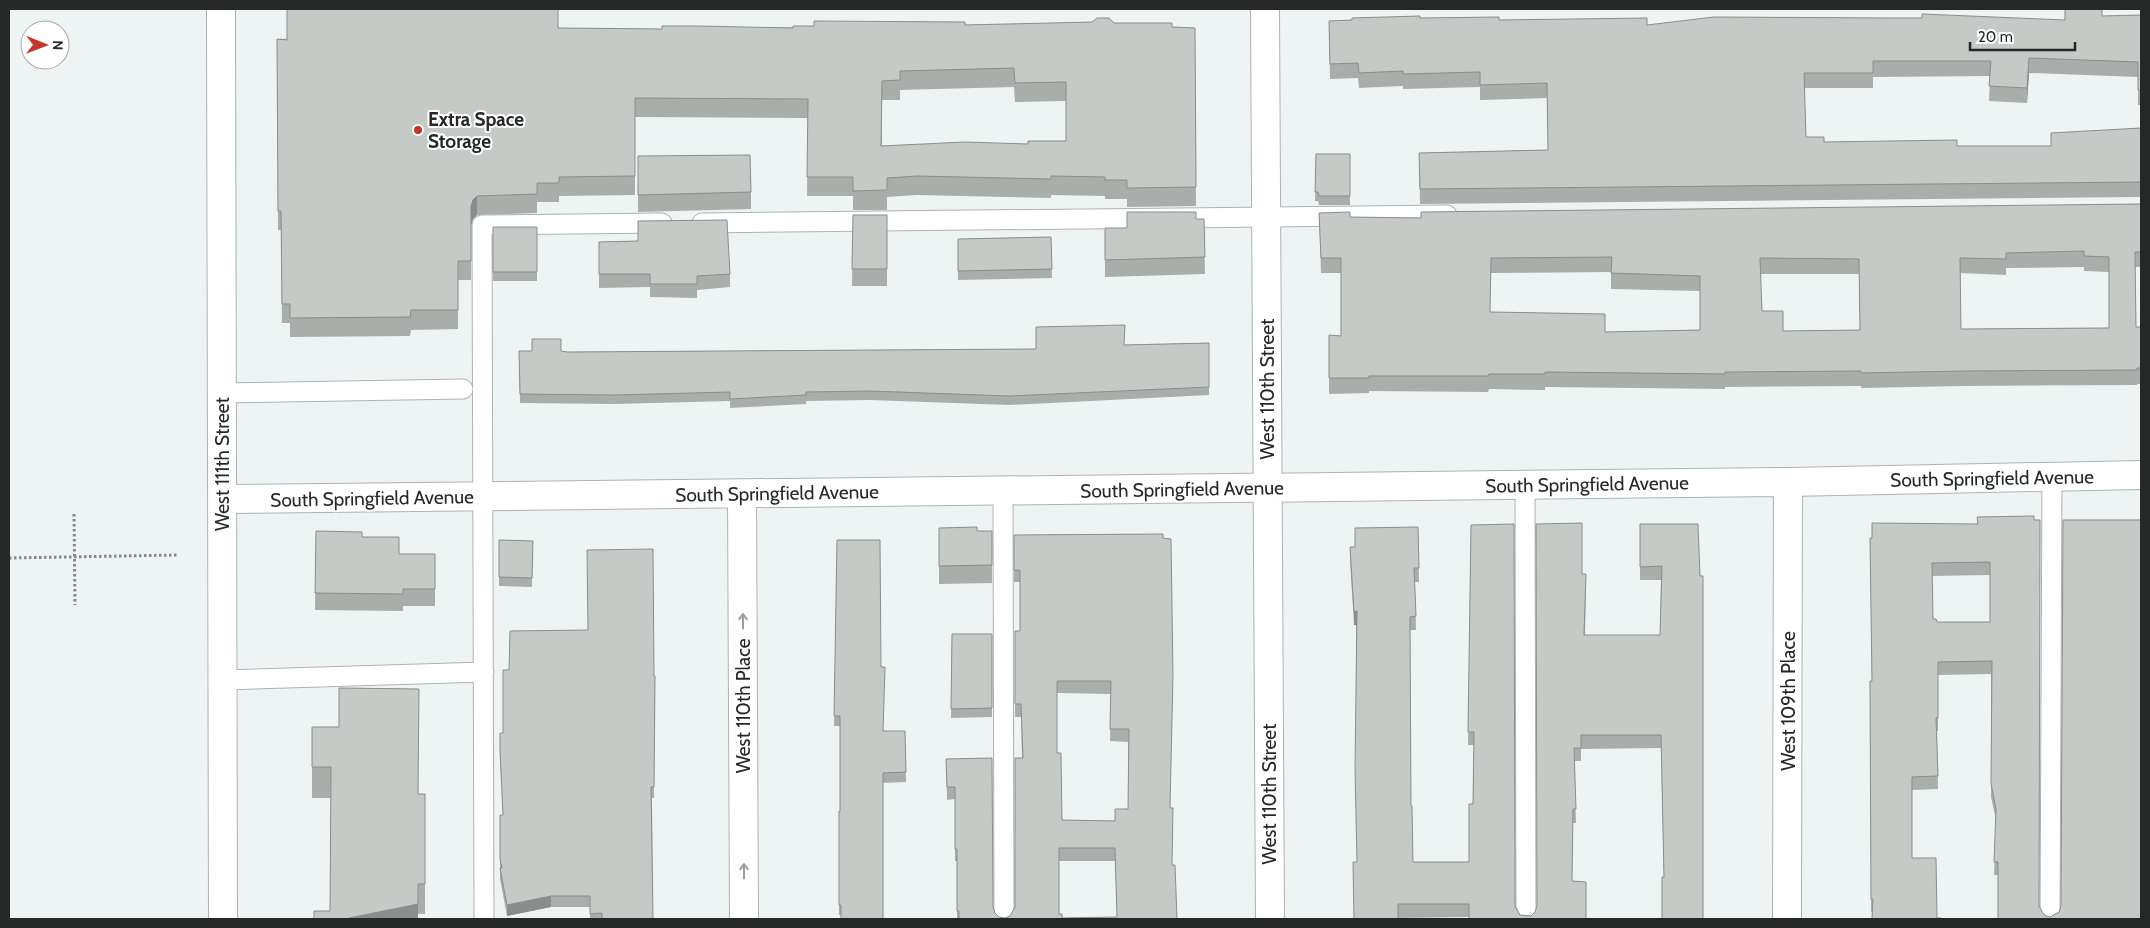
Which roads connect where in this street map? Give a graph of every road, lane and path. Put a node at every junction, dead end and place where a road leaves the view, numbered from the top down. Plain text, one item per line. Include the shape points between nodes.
1 (221, 9) edge
2 (1265, 9) edge
3 (1466, 214) edge
4 (1266, 216) junction
5 (463, 389) dead end
6 (222, 393) junction
7 (2141, 475) edge
8 (2052, 476) junction
9 (1788, 482) junction
10 (1525, 485) junction
11 (1268, 488) junction
12 (1002, 491) junction
13 (742, 494) junction
14 (483, 497) junction
15 (222, 500) junction
16 (74, 514) dead end
17 (177, 555) dead end
18 (75, 557) junction
19 (9, 558) edge
20 (75, 605) dead end
21 (484, 672) junction
22 (223, 680) junction
23 (224, 919) edge
24 (484, 919) edge
25 (744, 919) edge
26 (1004, 919) edge
27 (1270, 919) edge
28 (1526, 919) edge
29 (1788, 919) edge
30 (2050, 919) edge

1 - 6 street, West 111th Street
2 - 4 street, West 110th Street
3 - 4 lane
4 - 11 street, West 110th Street
4 - 14 lane via 482,225
5 - 6 lane
6 - 15 street, West 111th Street
7 - 8 street, South Springfield Avenue
8 - 9 street, South Springfield Avenue
8 - 30 lane
9 - 10 street, South Springfield Avenue
9 - 29 street, West 109th Place
10 - 11 street, South Springfield Avenue
10 - 28 lane
11 - 12 street, South Springfield Avenue
11 - 27 street, West 110th Street
12 - 13 street, South Springfield Avenue
12 - 26 lane
13 - 14 street, South Springfield Avenue
25 -> 13 street, West 110th Place
14 - 15 street, South Springfield Avenue
14 - 21 lane
15 - 22 street, West 111th Street
16 - 18 path
17 - 18 path
18 - 19 path
18 - 20 path
21 - 22 lane
21 - 24 lane
22 - 23 street, West 111th Street

